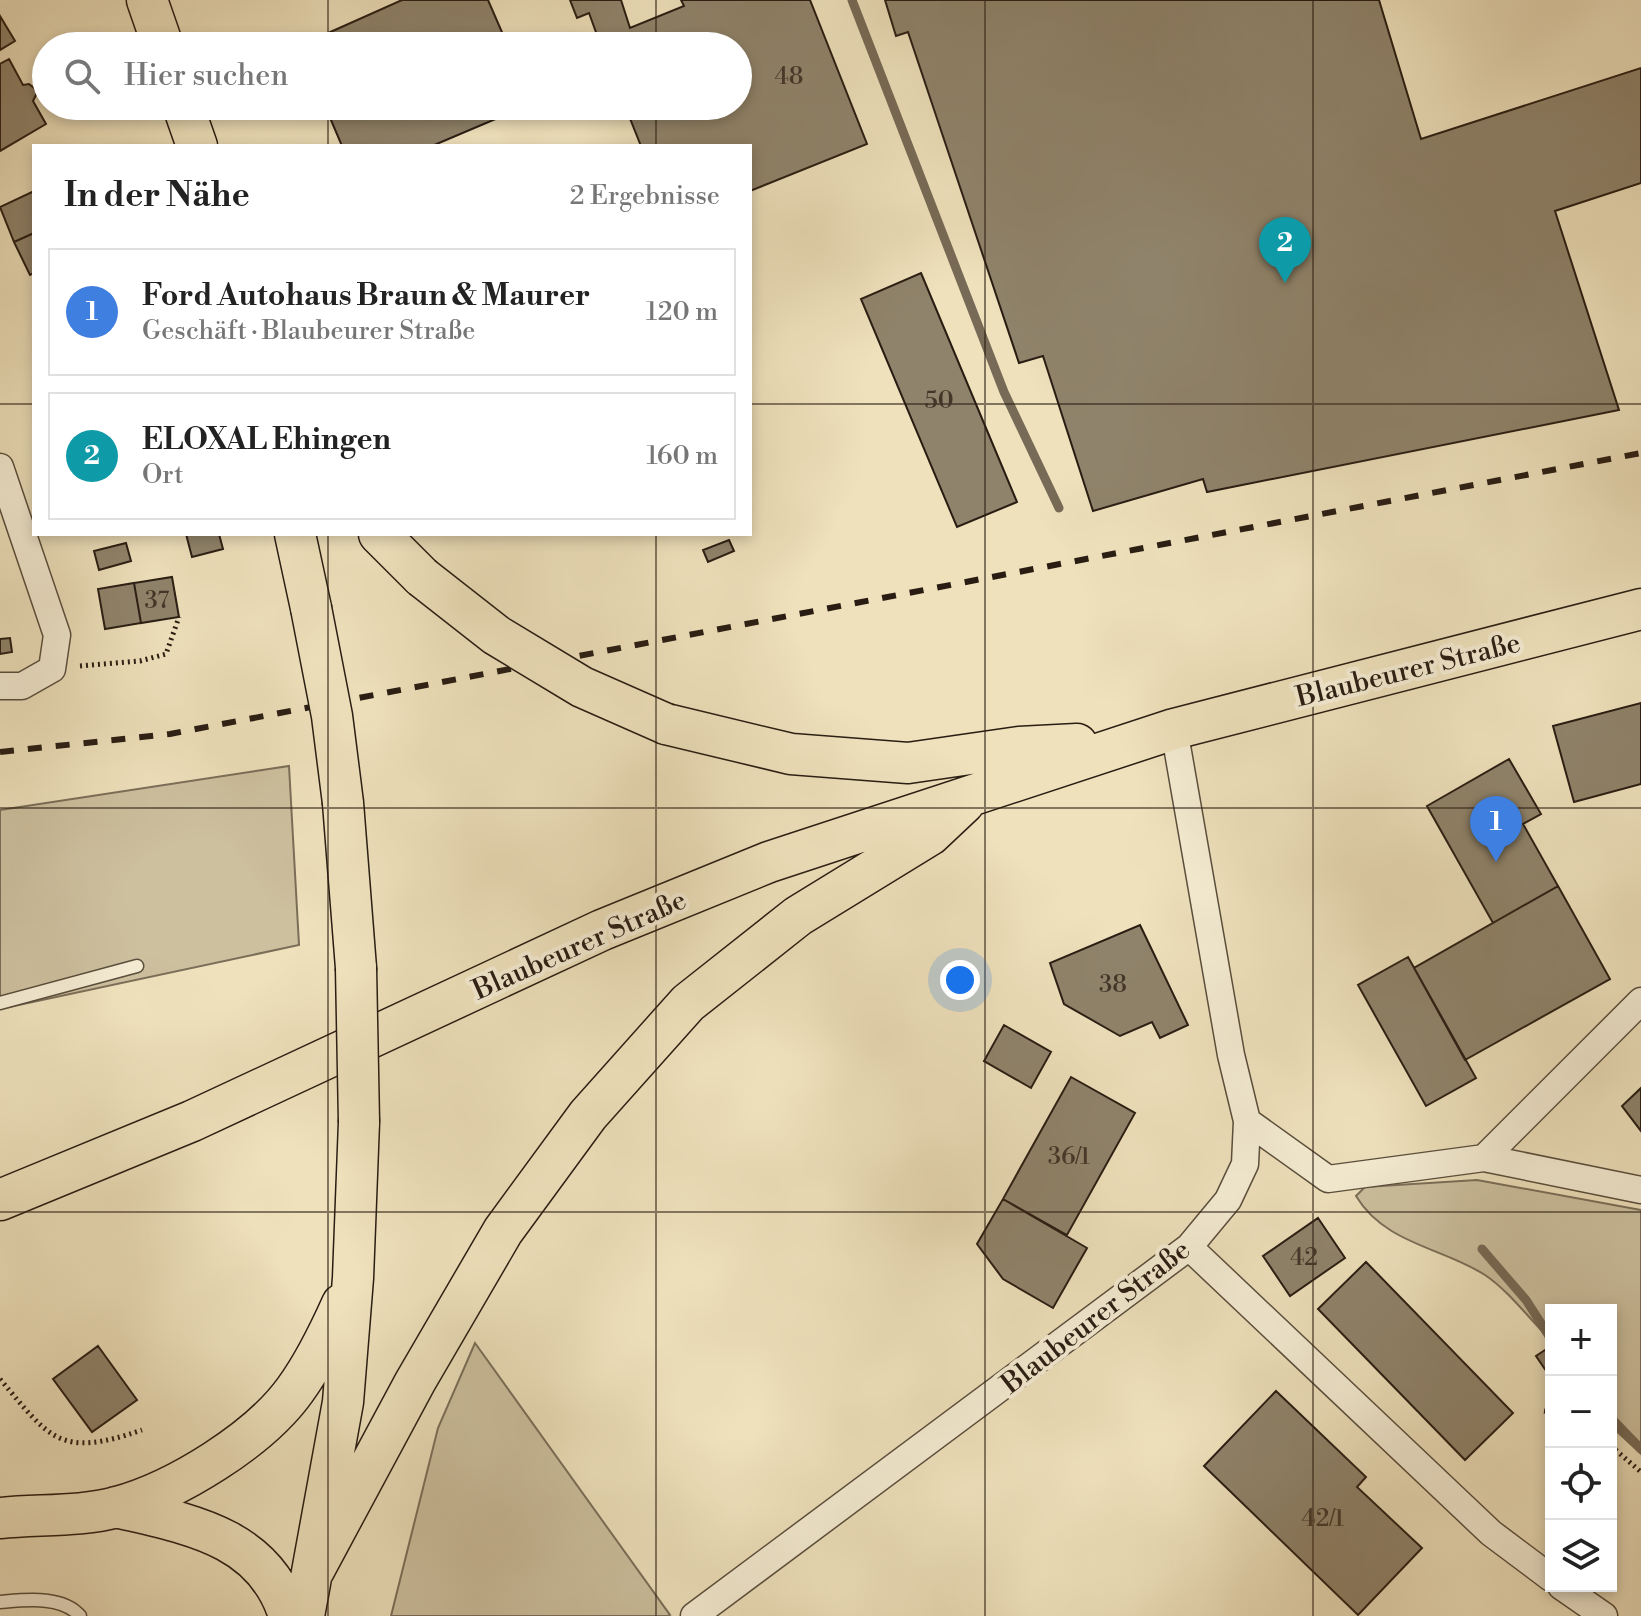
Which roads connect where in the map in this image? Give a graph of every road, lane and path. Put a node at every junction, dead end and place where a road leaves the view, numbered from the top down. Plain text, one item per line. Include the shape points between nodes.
1 (147, 0) edge
2 (158, 32) edge
3 (188, 120) edge
4 (196, 144) edge
5 (0, 467) edge
6 (295, 536) edge
7 (381, 536) edge
8 (1641, 609) edge
9 (179, 617) dead end
10 (52, 669) junction
11 (0, 686) edge
12 (1174, 729) junction
13 (1133, 742) junction
14 (975, 792) junction
15 (137, 966) dead end
16 (1641, 1001) edge
17 (0, 1003) edge
18 (1247, 1121) junction
19 (1484, 1158) junction
20 (1641, 1190) edge
21 (0, 1200) edge
22 (1189, 1247) junction
23 (353, 1278) junction
24 (0, 1379) edge
25 (142, 1430) dead end
26 (1613, 1448) edge
27 (1641, 1472) edge
28 (116, 1507) junction
29 (0, 1518) edge
30 (314, 1570) junction
31 (1545, 1574) edge
32 (1570, 1592) edge
33 (0, 1602) edge
34 (80, 1616) edge
35 (289, 1616) edge
36 (304, 1616) edge
37 (694, 1616) edge
38 (1604, 1616) edge

1 - 2 main road
3 - 4 main road
5 - 10 street via 57,635
6 - 23 main road, bridge via 332,716 356,968 359,1122
7 - 13 main road, bridge via 422,577 496,635 582,687 666,724 791,754 908,763 1019,747
8 - 12 main road, Blaubeurer Straße
9 - 10 path via 166,654
10 - 11 street via 22,686
12 - 13 main road, Blaubeurer Straße
12 - 18 street, Blaubeurer Straße
13 - 14 main road, Blaubeurer Straße
14 - 21 main road, Blaubeurer Straße via 769,862 602,930 192,1121
14 - 30 main road via 930,835 798,916 688,1003 588,1115 503,1231
15 - 17 lane
16 - 19 street
18 - 19 street via 1328,1179
18 - 22 street, Blaubeurer Straße via 1245,1164 1228,1200
19 - 20 street
22 - 31 street via 1491,1533
22 - 37 street, Blaubeurer Straße
23 - 28 main road via 294,1392 253,1434 207,1465
23 - 30 main road via 343,1402
24 - 25 path via 44,1431 76,1445
26 - 27 path
28 - 29 main road
28 - 35 main road via 206,1531 248,1551 273,1579
30 - 36 main road
32 - 38 street
33 - 34 lane via 39,1599 74,1608

